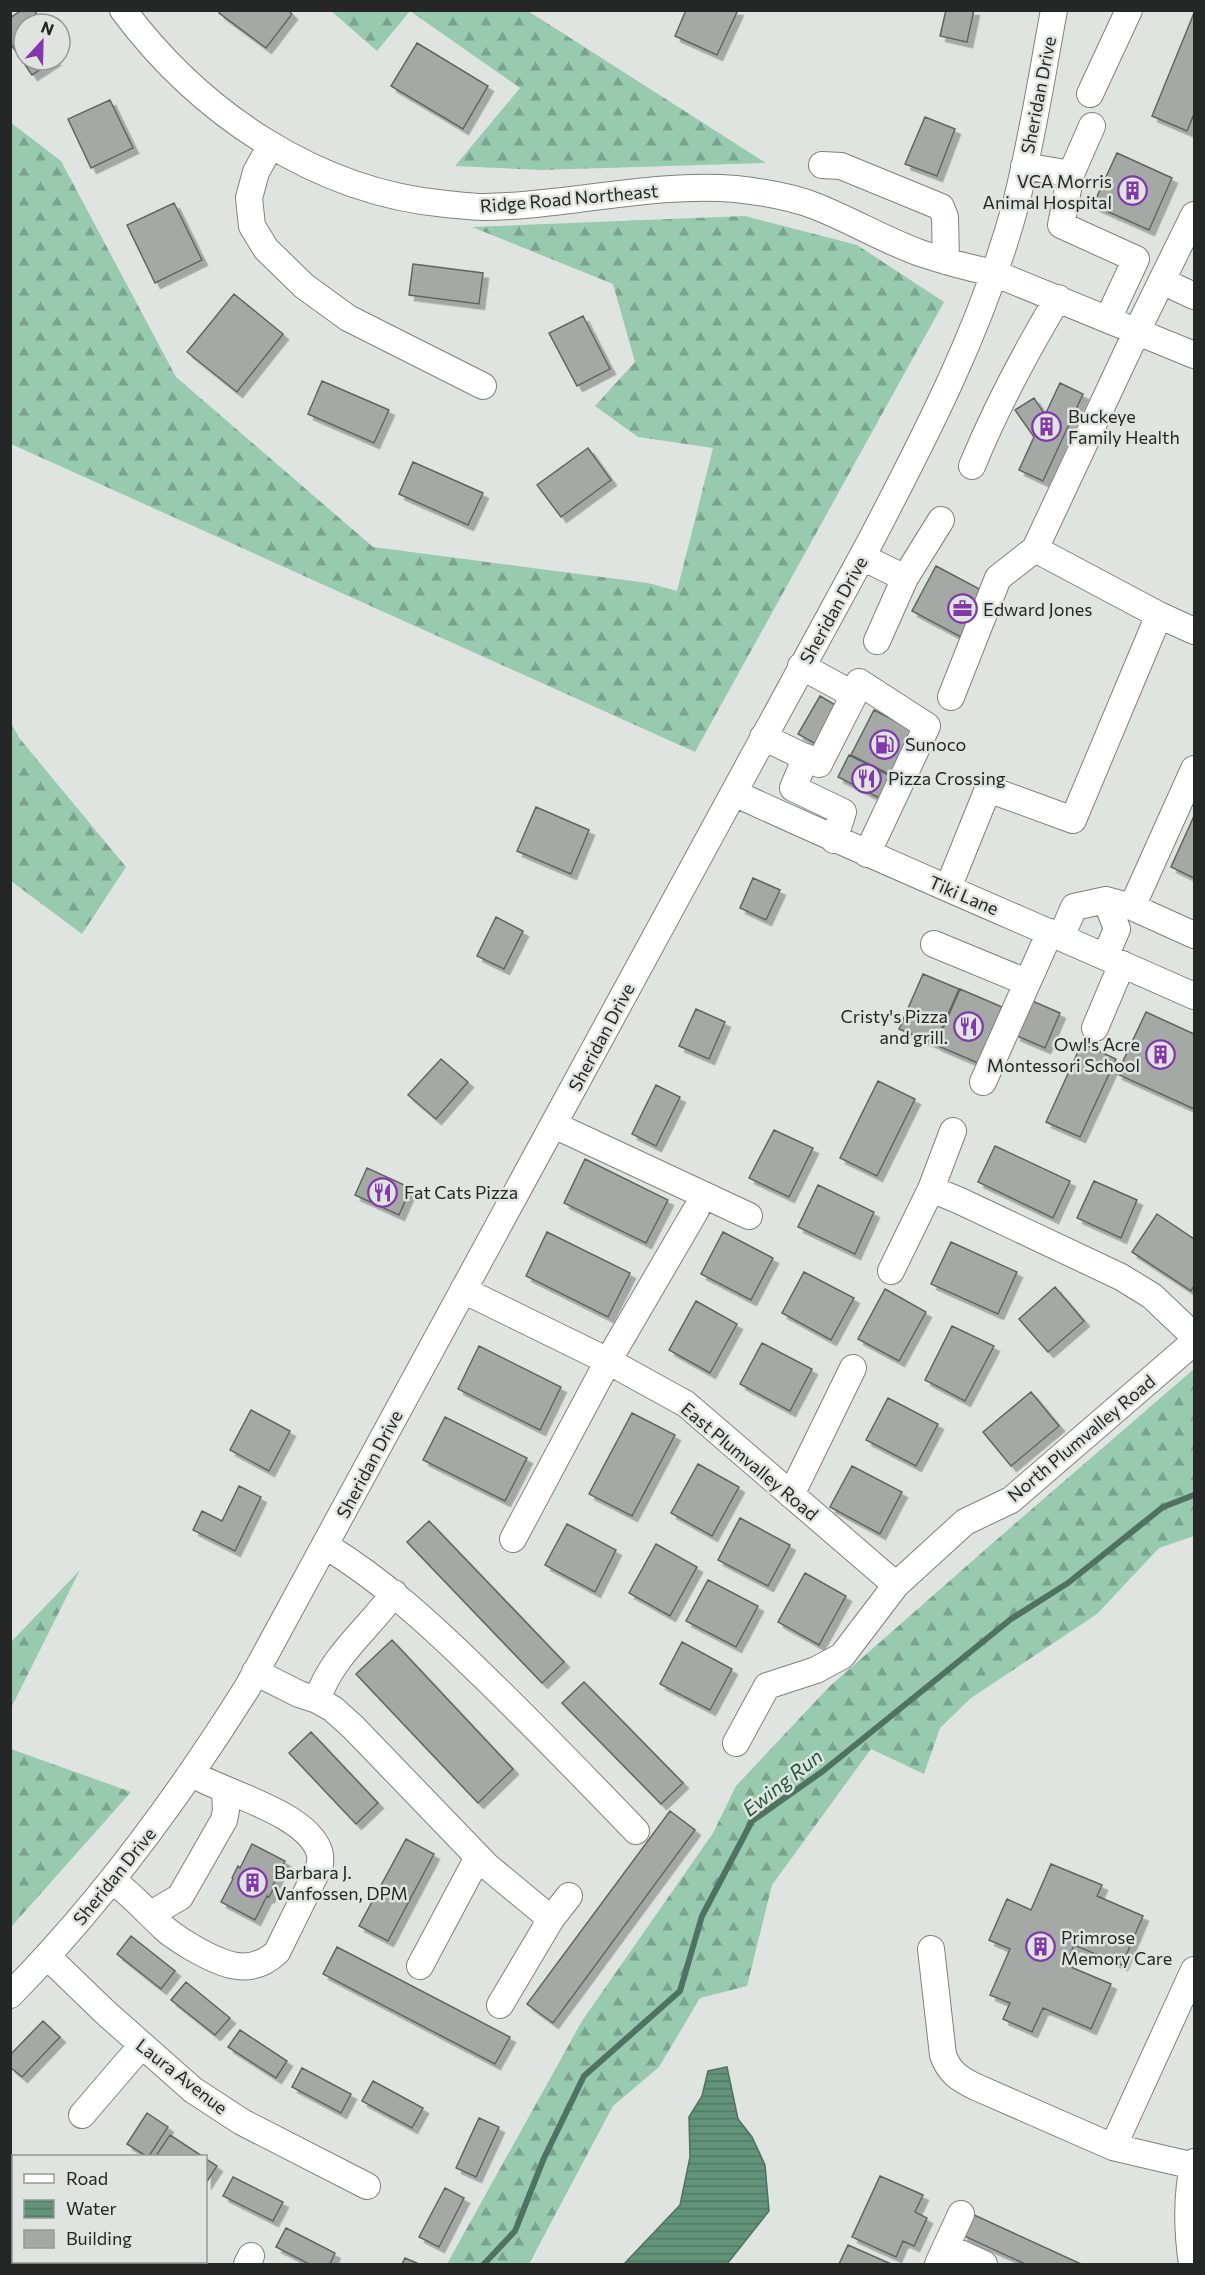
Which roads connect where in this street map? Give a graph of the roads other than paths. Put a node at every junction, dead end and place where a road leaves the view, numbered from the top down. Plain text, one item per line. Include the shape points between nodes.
1 (123, 10) edge
2 (1054, 10) edge
3 (1128, 10) edge
4 (1090, 94) dead end
5 (1092, 126) dead end
6 (271, 146) junction
7 (822, 165) dead end
8 (1024, 166) junction
9 (1071, 174) junction
10 (1194, 215) edge
11 (946, 261) junction
12 (994, 273) junction
13 (1162, 281) junction
14 (1194, 296) edge
15 (1058, 298) junction
16 (1108, 319) junction
17 (1137, 331) junction
18 (1194, 356) edge
19 (483, 386) dead end
20 (972, 466) dead end
21 (941, 520) dead end
22 (1035, 549) junction
23 (862, 557) junction
24 (905, 578) junction
25 (1159, 615) junction
26 (1194, 631) edge
27 (877, 641) dead end
28 (801, 666) junction
29 (854, 695) junction
30 (951, 697) dead end
31 (764, 737) junction
32 (806, 757) junction
33 (1194, 769) edge
34 (734, 793) junction
35 (834, 840) junction
36 (867, 854) junction
37 (948, 888) junction
38 (1106, 900) junction
39 (1132, 907) junction
40 (1055, 934) junction
41 (1194, 935) edge
42 (934, 944) dead end
43 (1113, 960) junction
44 (1026, 982) junction
45 (1194, 996) edge
46 (1095, 1028) dead end
47 (983, 1082) dead end
48 (554, 1125) junction
49 (953, 1131) dead end
50 (931, 1189) junction
51 (696, 1210) dead end
52 (749, 1216) dead end
53 (891, 1271) dead end
54 (463, 1290) junction
55 (1194, 1336) edge
56 (1194, 1342) edge
57 (608, 1361) junction
58 (853, 1368) dead end
59 (791, 1495) junction
60 (513, 1539) dead end
61 (326, 1546) junction
62 (896, 1585) junction
63 (394, 1593) junction
64 (255, 1672) junction
65 (317, 1700) junction
66 (736, 1743) dead end
67 (192, 1774) junction
68 (225, 1790) junction
69 (636, 1831) dead end
70 (478, 1857) junction
71 (112, 1880) junction
72 (569, 1896) dead end
73 (151, 1914) junction
74 (551, 1919) junction
75 (931, 1949) dead end
76 (48, 1957) junction
77 (420, 1966) dead end
78 (1194, 1970) edge
79 (10, 1995) edge
80 (500, 2005) dead end
81 (142, 2045) junction
82 (82, 2115) dead end
83 (1113, 2147) junction
84 (1194, 2164) edge
85 (367, 2186) dead end
86 (961, 2214) dead end
87 (942, 2256) edge
88 (984, 2265) edge
89 (1192, 2265) edge

1 - 6 street, Ridge Road Northeast via 200,92
2 - 8 street, Sheridan Drive
3 - 4 street
5 - 9 street
6 - 11 street, Ridge Road Northeast via 317,170 370,190 425,202 470,206 538,204 678,189 762,192 816,207
6 - 19 street via 256,172 249,198 252,226 266,249 304,286 340,313
7 - 11 street via 841,166 941,207 945,216
8 - 9 street
8 - 12 street, Sheridan Drive
9 - 16 street via 1060,225 1136,259
10 - 13 street
11 - 12 street, Ridge Road Northeast
12 - 15 street, Ridge Road Northeast
12 - 23 street, Sheridan Drive via 929,429
13 - 14 street
13 - 17 street
15 - 16 street, Ridge Road Northeast
15 - 20 street via 1023,357
16 - 17 street, Ridge Road Northeast
17 - 18 street, Ridge Road Northeast
17 - 22 street
21 - 24 street
22 - 25 street
22 - 30 street via 998,578
23 - 24 street
23 - 28 street, Sheridan Drive
24 - 27 street
25 - 26 street
25 - 37 street via 1073,820 988,789
28 - 29 street
28 - 31 street, Sheridan Drive
29 - 32 street via 819,764
29 - 36 street via 859,682 927,726
31 - 32 street
31 - 34 street, Sheridan Drive
32 - 35 street via 793,788 843,812
33 - 39 street
34 - 35 street, Tiki Lane
34 - 48 street, Sheridan Drive
35 - 36 street, Tiki Lane
36 - 37 street, Tiki Lane
37 - 40 street, Tiki Lane
38 - 39 street
38 - 40 street via 1074,908
38 - 43 street via 1117,928
39 - 41 street
40 - 43 street, Tiki Lane
40 - 44 street
42 - 44 street
43 - 45 street, Tiki Lane
43 - 46 street
44 - 47 street
48 - 52 street
48 - 54 street, Sheridan Drive
49 - 50 street
50 - 53 street
50 - 55 street via 1121,1277 1152,1296
51 - 57 street
54 - 57 street, East Plumvalley Road
54 - 61 street, Sheridan Drive
56 - 62 street, North Plumvalley Road via 1011,1500 965,1522
57 - 59 street, East Plumvalley Road via 686,1404
57 - 60 street
58 - 59 street
59 - 62 street, East Plumvalley Road
61 - 63 street
61 - 64 street, Sheridan Drive
62 - 66 street, North Plumvalley Road via 842,1656 816,1670 766,1686
63 - 65 street via 335,1662
63 - 69 street via 523,1714
64 - 65 street
64 - 67 street, Sheridan Drive
65 - 70 street via 353,1727
67 - 68 street
67 - 71 street, Sheridan Drive
68 - 73 street via 224,1820 180,1897
68 - 73 street via 302,1827 320,1852 320,1865 277,1952 257,1965 226,1964 185,1943
70 - 74 street
70 - 77 street
71 - 73 street
71 - 76 street, Sheridan Drive
72 - 74 street
74 - 80 street
75 - 83 street via 943,2055 954,2075
76 - 79 street, Sheridan Drive
76 - 81 street, Laura Avenue
78 - 83 street
81 - 82 street
81 - 85 street, Laura Avenue via 193,2090 225,2111
83 - 84 street
84 - 89 street via 1188,2206
86 - 87 street
87 - 88 street

